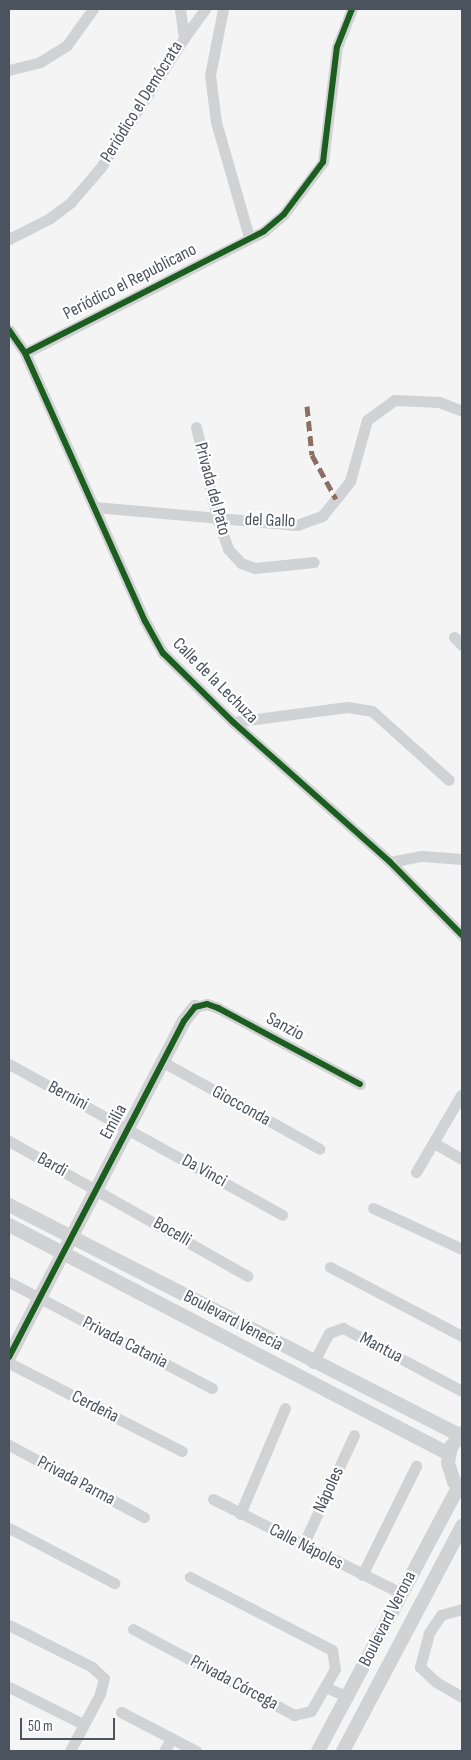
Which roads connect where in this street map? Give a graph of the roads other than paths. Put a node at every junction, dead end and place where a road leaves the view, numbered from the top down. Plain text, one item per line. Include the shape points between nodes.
1 (93, 9) edge
2 (180, 9) edge
3 (204, 9) edge
4 (223, 9) edge
5 (352, 9) edge
6 (184, 38) junction
7 (9, 70) edge
8 (249, 237) junction
9 (9, 239) edge
10 (9, 330) edge
11 (25, 353) junction
12 (462, 411) edge
13 (196, 426) dead end
14 (95, 507) junction
15 (217, 518) junction
16 (314, 562) dead end
17 (233, 722) junction
18 (449, 780) dead end
19 (462, 859) edge
20 (390, 862) junction
21 (462, 935) edge
22 (195, 1007) joint
23 (162, 1062) junction
24 (9, 1064) edge
25 (360, 1084) dead end
26 (461, 1095) edge
27 (127, 1129) junction
28 (9, 1141) edge
29 (434, 1143) junction
30 (320, 1149) dead end
31 (462, 1158) edge
32 (416, 1172) dead end
33 (96, 1188) junction
34 (9, 1205) edge
35 (373, 1208) dead end
36 (282, 1215) dead end
37 (9, 1225) edge
38 (71, 1236) junction
39 (462, 1249) edge
40 (62, 1252) junction
41 (330, 1267) dead end
42 (248, 1276) dead end
43 (9, 1282) edge
44 (39, 1298) junction
45 (462, 1336) edge
46 (9, 1357) edge
47 (313, 1362) junction
48 (9, 1363) edge
49 (212, 1388) dead end
50 (462, 1391) edge
51 (285, 1408) dead end
52 (461, 1434) edge
53 (354, 1435) dead end
54 (9, 1445) edge
55 (182, 1451) dead end
56 (448, 1454) junction
57 (416, 1466) dead end
58 (460, 1488) edge
59 (213, 1499) dead end
60 (240, 1514) junction
61 (144, 1517) dead end
62 (462, 1526) edge
63 (9, 1528) edge
64 (303, 1545) junction
65 (362, 1575) junction
66 (190, 1577) dead end
67 (114, 1583) dead end
68 (400, 1593) junction
69 (462, 1609) edge
70 (410, 1624) junction
71 (9, 1625) edge
72 (133, 1629) dead end
73 (429, 1633) junction
74 (9, 1686) edge
75 (326, 1687) junction
76 (462, 1696) edge
77 (348, 1697) junction
78 (121, 1712) dead end
79 (83, 1724) junction
80 (172, 1738) junction
81 (70, 1751) edge
82 (164, 1751) edge
83 (196, 1751) edge
84 (318, 1751) edge
85 (343, 1751) edge

1 - 7 street via 68,44 40,62
2 - 6 street, Periódico el Demócrata
3 - 6 street
4 - 8 street via 210,75 216,122
5 - 8 street, Periódico el Republicano via 337,47 323,162 278,220 264,232
6 - 9 street, Periódico el Demócrata via 131,125 71,202 50,218
8 - 11 street, Periódico el Republicano
10 - 11 street, Calle de la Lechuza
11 - 14 street, Calle de la Lechuza
12 - 15 street, del Gallo via 439,402 395,400 367,420 350,481 322,516 297,525
13 - 15 street, Privada del Pato
14 - 15 street, del Gallo
14 - 17 street, Calle de la Lechuza via 153,638 175,667
15 - 16 street, Privada del Pato via 228,549 241,562 255,568
17 - 18 street, Calle de la Lechuza via 347,707 372,711
17 - 20 street, Calle de la Lechuza
19 - 20 street via 422,856
20 - 21 street, Calle de la Lechuza
22 - 23 street, Emilia
22 - 25 street, Sanzio via 207,1004 218,1008
23 - 27 street, Emilia
23 - 30 street, Giocconda
24 - 27 street, Bernini
26 - 29 street
27 - 33 street, Emilia
27 - 36 street, Da Vinci
28 - 33 street, Bardi
29 - 31 street
29 - 32 street
33 - 38 street, Emilia
33 - 42 street, Bocelli
34 - 38 street, Boulevard Venecia
35 - 39 street
37 - 40 street, Boulevard Venecia
38 - 40 street, Emilia
38 - 47 street, Boulevard Venecia
40 - 44 street, Emilia
40 - 56 street, Boulevard Venecia
41 - 45 street
43 - 44 street, Privada Catania
44 - 46 street, Emilia
44 - 49 street, Privada Catania
47 - 50 street, Mantua via 329,1333 342,1328
47 - 52 street, Boulevard Venecia
48 - 55 street, Cerdeña
51 - 60 street
52 - 56 street
53 - 64 street, Nápoles
54 - 61 street, Privada Parma
56 - 58 street via 450,1473
57 - 65 street
58 - 68 street, Boulevard Verona
59 - 60 street, Calle Nápoles
60 - 64 street, Calle Nápoles
62 - 70 street, Boulevard Verona
63 - 67 street
64 - 65 street, Calle Nápoles
65 - 68 street, Calle Nápoles
66 - 75 street, Privada Córcega via 328,1647 336,1662
68 - 77 street, Boulevard Verona
69 - 73 street via 442,1615
70 - 73 street
70 - 85 street, Boulevard Verona
71 - 79 street via 92,1667 104,1678 100,1694
72 - 75 street, Privada Córcega via 294,1715 311,1711
73 - 76 street via 420,1667 436,1682
74 - 79 street
75 - 77 street
77 - 84 street, Boulevard Verona
78 - 80 street
79 - 81 street
80 - 82 street
80 - 83 street

